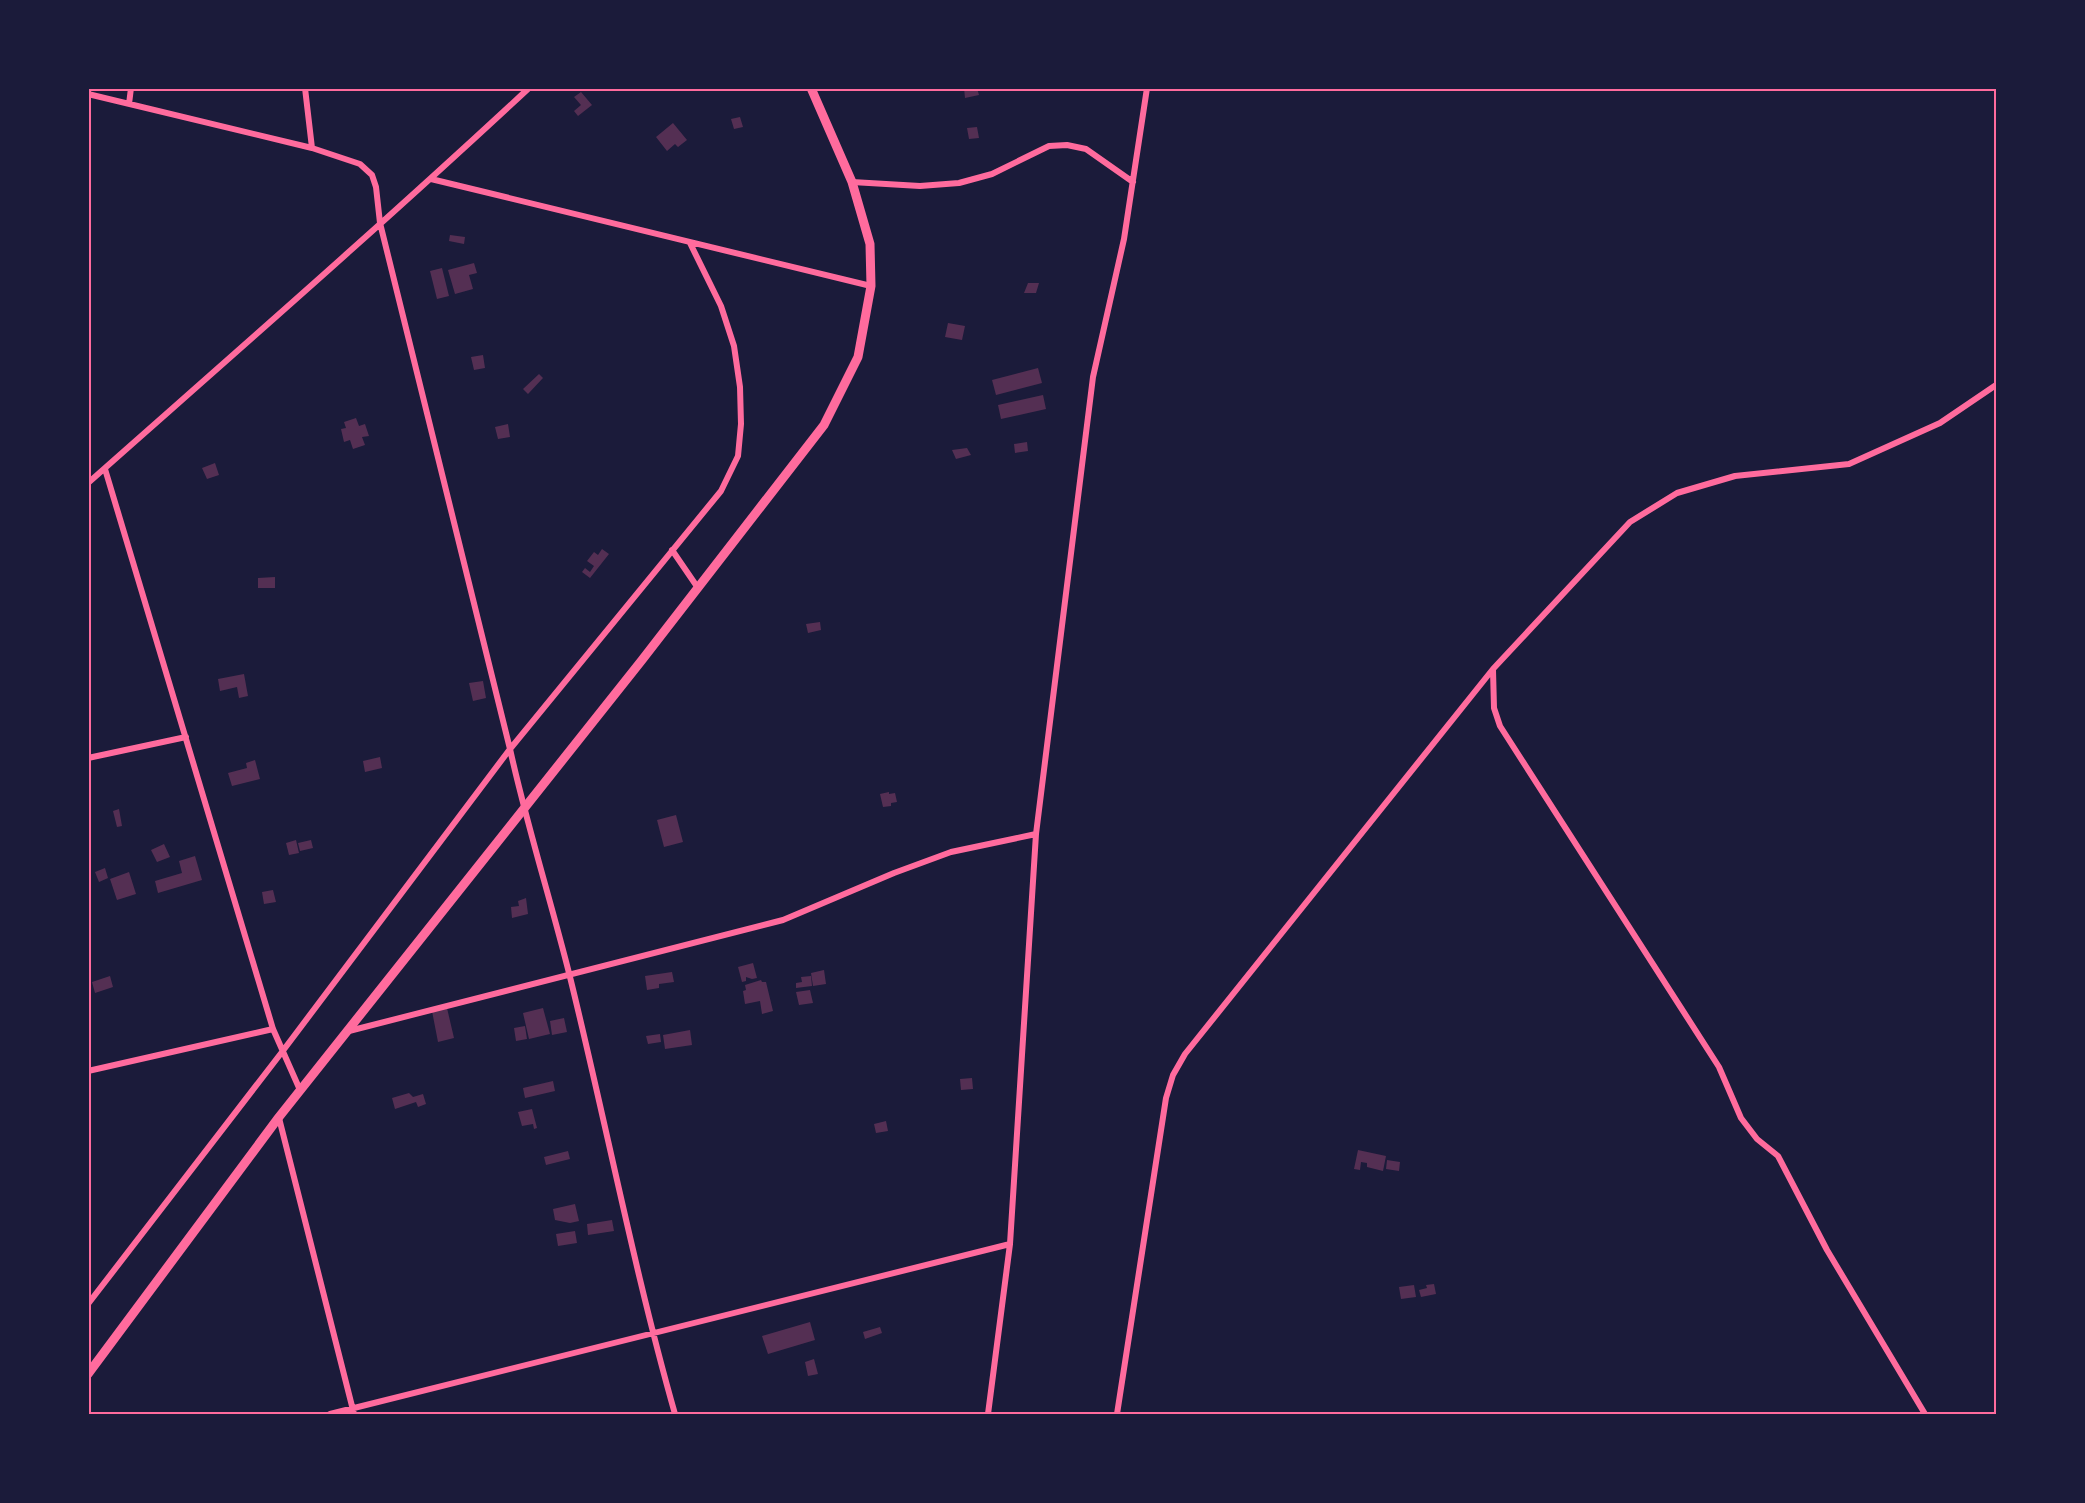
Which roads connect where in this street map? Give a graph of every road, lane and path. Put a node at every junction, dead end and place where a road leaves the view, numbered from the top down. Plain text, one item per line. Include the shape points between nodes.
1 (131, 88) edge
2 (305, 88) edge
3 (530, 88) edge
4 (811, 88) edge
5 (1147, 88) edge
6 (88, 94) edge
7 (129, 104) junction
8 (312, 148) junction
9 (431, 179) junction
10 (852, 182) junction
11 (1133, 182) junction
12 (380, 223) junction
13 (690, 243) junction
14 (871, 286) junction
15 (1996, 385) edge
16 (105, 469) junction
17 (88, 483) edge
18 (672, 550) junction
19 (698, 588) junction
20 (1493, 669) junction
21 (186, 736) junction
22 (510, 749) junction
23 (88, 758) edge
24 (523, 808) junction
25 (1036, 834) junction
26 (570, 976) junction
27 (273, 1029) junction
28 (346, 1031) junction
29 (282, 1052) junction
30 (88, 1071) edge
31 (300, 1090) junction
32 (279, 1117) junction
33 (1010, 1244) junction
34 (88, 1304) edge
35 (652, 1334) junction
36 (88, 1374) edge
37 (354, 1412) edge
38 (330, 1414) edge
39 (675, 1414) edge
40 (988, 1414) edge
41 (1117, 1414) edge
42 (1926, 1414) edge

1 - 7 street
2 - 8 street
3 - 9 street
4 - 10 street
5 - 11 street
6 - 7 street
7 - 8 street
8 - 12 street via 360,164 372,175
9 - 12 street
9 - 13 street
10 - 11 street via 920,186 959,183 992,174 1049,146 1067,145 1086,149
10 - 14 street via 870,244
11 - 25 street via 1094,377
12 - 16 street
12 - 22 street
13 - 14 street
13 - 18 street via 721,306 735,346 741,424 738,456 721,491
14 - 19 street via 858,357 824,425
15 - 20 street via 1940,423 1849,464 1735,476 1677,493 1630,522
16 - 17 street
16 - 21 street
18 - 19 street
18 - 22 street
19 - 24 street
20 - 41 street via 1192,1045 1173,1075 1166,1098
20 - 42 street via 1494,708 1500,726 1719,1067 1741,1118 1757,1139 1778,1156 1827,1250
21 - 23 street
21 - 27 street
22 - 24 street
22 - 29 street
24 - 26 street
24 - 28 street
25 - 26 street via 951,852 783,920
25 - 33 street
26 - 28 street
26 - 35 street
27 - 29 street
27 - 30 street
28 - 31 street
29 - 31 street
29 - 34 street
31 - 32 street
32 - 36 street
32 - 37 street
33 - 35 street
33 - 40 street
35 - 37 street
35 - 39 street
37 - 38 street

